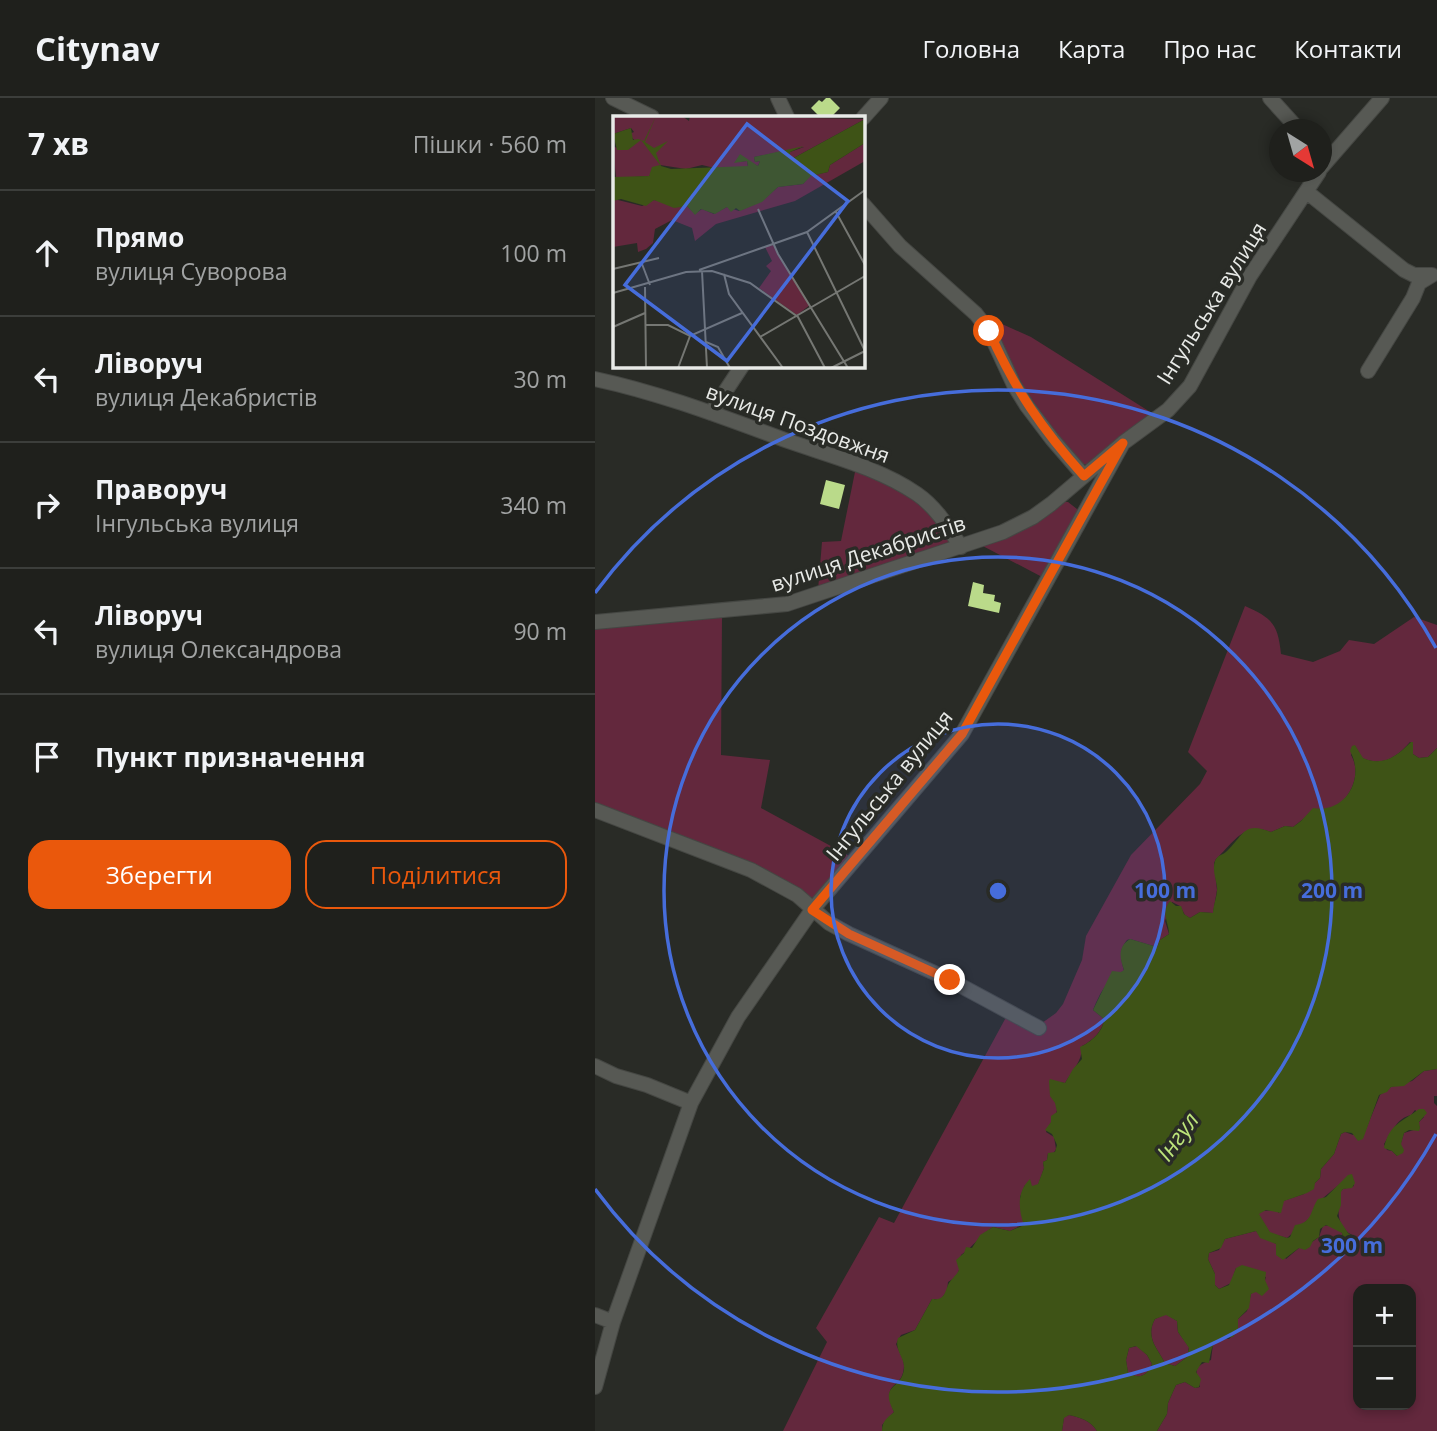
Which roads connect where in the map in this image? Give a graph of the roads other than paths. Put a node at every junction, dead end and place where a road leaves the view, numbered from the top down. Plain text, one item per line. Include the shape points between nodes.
1 (613, 98) edge
2 (778, 98) edge
3 (881, 98) edge
4 (1270, 98) edge
5 (1382, 98) edge
6 (650, 116) edge
7 (787, 116) edge
8 (865, 116) edge
9 (1289, 119) edge
10 (1332, 154) edge
11 (1313, 182) edge
12 (1307, 192) junction
13 (865, 206) edge
14 (1404, 270) junction
15 (1435, 274) edge
16 (1416, 289) junction
17 (741, 368) edge
18 (1368, 371) dead end
19 (595, 379) edge
20 (711, 413) junction
21 (1123, 443) junction
22 (1084, 476) junction
23 (961, 547) junction
24 (595, 622) edge
25 (595, 810) edge
26 (812, 910) junction
27 (1039, 1028) dead end
28 (595, 1066) edge
29 (691, 1103) junction
30 (595, 1315) edge
31 (613, 1322) junction
32 (595, 1387) edge

1 - 6 street
2 - 7 street
3 - 8 street
4 - 9 street
5 - 10 street, Інгульська вулиця
11 - 12 street, Інгульська вулиця
12 - 14 street
12 - 21 street, Інгульська вулиця via 1250,276 1190,386 1168,410
13 - 22 street via 900,246 976,314 1027,406
14 - 15 street via 1414,275
14 - 16 street
15 - 16 street via 1423,279
16 - 18 street
17 - 20 street
19 - 20 street, вулиця Поздовжня
20 - 23 street, вулиця Поздовжня via 892,479 927,502
21 - 22 street, вулиця Декабристів
21 - 26 street, Інгульська вулиця via 962,734
22 - 23 street, вулиця Декабристів via 1033,517
23 - 24 street, вулиця Декабристів via 787,604
25 - 26 street via 751,870 797,895
26 - 27 street via 849,934 950,980
26 - 29 street, Інгульська вулиця via 738,1017
28 - 29 street
29 - 31 street, Інгульська вулиця
30 - 31 street
31 - 32 street, Інгульська вулиця

